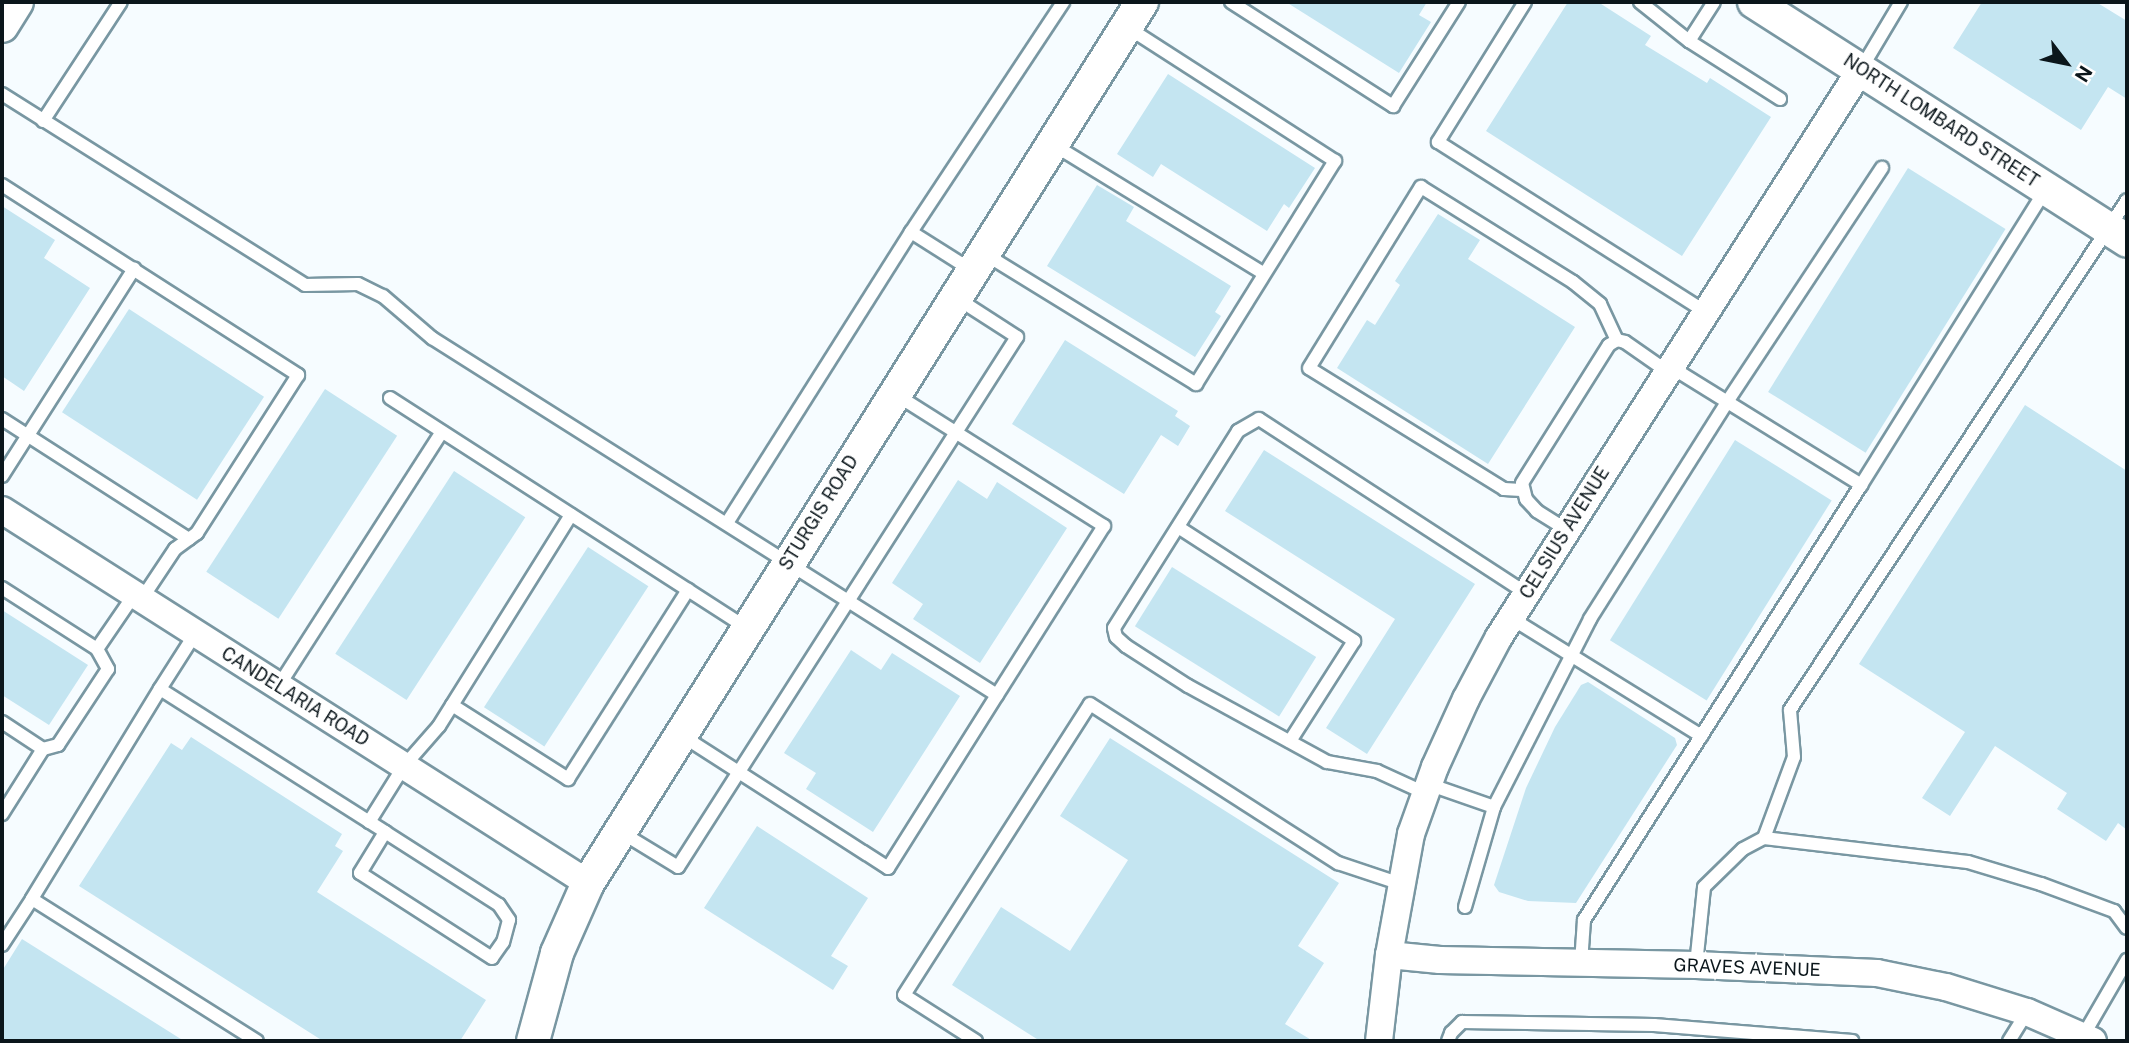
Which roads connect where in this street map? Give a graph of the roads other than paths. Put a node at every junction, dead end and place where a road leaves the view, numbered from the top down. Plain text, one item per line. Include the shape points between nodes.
1 (17, 2) edge
2 (121, 2) edge
3 (1063, 2) edge
4 (1231, 2) edge
5 (1458, 2) edge
6 (1525, 2) edge
7 (1640, 2) edge
8 (1714, 2) edge
9 (1754, 2) edge
10 (1896, 3) edge
11 (1135, 14) edge
12 (2, 26) edge
13 (1689, 41) junction
14 (1861, 69) junction
15 (2, 94) edge
16 (1780, 99) dead end
17 (43, 121) junction
18 (1052, 144) junction
19 (1882, 168) dead end
20 (2, 185) edge
21 (2047, 189) junction
22 (2127, 200) edge
23 (911, 232) junction
24 (2118, 235) edge
25 (134, 269) junction
26 (970, 273) junction
27 (1263, 273) junction
28 (1706, 312) junction
29 (1617, 340) junction
30 (1670, 369) junction
31 (894, 394) junction
32 (390, 398) dead end
33 (1727, 402) junction
34 (2, 419) edge
35 (442, 432) junction
36 (956, 433) junction
37 (28, 436) junction
38 (2, 476) edge
39 (1861, 485) junction
40 (1521, 490) junction
41 (2, 510) edge
42 (571, 515) junction
43 (727, 523) junction
44 (1178, 527) junction
45 (172, 528) junction
46 (1567, 530) junction
47 (189, 539) junction
48 (175, 549) junction
49 (788, 564) junction
50 (2, 588) edge
51 (688, 590) junction
52 (1527, 593) junction
53 (138, 598) junction
54 (848, 601) junction
55 (1511, 618) junction
56 (747, 628) junction
57 (195, 634) junction
58 (97, 649) junction
59 (1571, 656) junction
60 (278, 687) junction
61 (160, 689) junction
62 (997, 695) junction
63 (452, 705) junction
64 (2, 722) edge
65 (681, 735) junction
66 (1701, 736) junction
67 (1290, 741) junction
68 (43, 749) junction
69 (404, 766) junction
70 (741, 771) junction
71 (1427, 789) junction
72 (1494, 807) junction
73 (2, 814) edge
74 (369, 822) junction
75 (619, 831) junction
76 (385, 832) junction
77 (1765, 838) junction
78 (588, 883) junction
79 (1401, 884) junction
80 (32, 899) junction
81 (1465, 907) dead end
82 (2127, 928) edge
83 (2, 944) edge
84 (1389, 954) junction
85 (2127, 960) edge
86 (1581, 963) junction
87 (1696, 965) junction
88 (2027, 1012) junction
89 (2088, 1039) edge
90 (257, 1041) edge
91 (533, 1041) edge
92 (976, 1041) edge
93 (1379, 1041) edge
94 (1448, 1041) edge
95 (1852, 1041) edge
96 (2009, 1041) edge

1 - 12 street
2 - 17 lane
3 - 23 lane
4 - 5 lane via 1393,106
6 - 28 lane via 1438,142
7 - 13 lane
8 - 13 lane
9 - 14 street, NORTH LOMBARD STREET
10 - 14 lane
11 - 18 street, STURGIS ROAD
11 - 27 lane via 1335,161
13 - 16 lane
14 - 21 street, NORTH LOMBARD STREET
14 - 28 street, CELSIUS AVENUE
15 - 17 lane
17 - 43 lane via 305,285 358,284 383,296 432,338
18 - 26 street, STURGIS ROAD
18 - 27 lane
19 - 33 lane
20 - 25 lane
21 - 24 street, NORTH LOMBARD STREET
21 - 39 lane
22 - 24 lane
23 - 26 lane
23 - 43 lane
24 - 77 lane via 1790,710 1794,757
25 - 37 lane
25 - 47 lane via 298,375
26 - 27 lane via 1196,384
26 - 31 street, STURGIS ROAD
26 - 36 lane via 1017,337
28 - 30 street, CELSIUS AVENUE
29 - 30 lane
29 - 40 lane via 1609,345
29 - 40 lane via 1600,304 1573,282 1421,187 1308,368 1504,489
30 - 33 lane
30 - 46 street, CELSIUS AVENUE
31 - 36 lane
31 - 49 street, STURGIS ROAD
32 - 35 lane
33 - 39 lane
33 - 59 lane
34 - 37 lane
35 - 42 lane
35 - 60 lane
36 - 54 lane
36 - 62 lane via 1104,526
37 - 38 lane
37 - 45 lane
39 - 66 lane
40 - 46 lane via 1536,511
41 - 53 street, CANDELARIA ROAD
42 - 51 lane
42 - 63 lane
43 - 49 lane
44 - 52 lane via 1238,431 1259,419
44 - 67 lane via 1354,641
44 - 67 lane via 1114,628 1116,637 1188,686
45 - 47 lane
45 - 48 lane
46 - 52 street, CELSIUS AVENUE
47 - 48 lane
48 - 53 lane
49 - 54 lane
49 - 56 street, STURGIS ROAD
50 - 58 lane
51 - 56 lane
51 - 63 lane via 568,779
52 - 55 street, CELSIUS AVENUE
53 - 57 street, CANDELARIA ROAD
53 - 58 lane
54 - 62 lane
54 - 70 lane
55 - 59 lane
55 - 71 street, CELSIUS AVENUE via 1465,699
56 - 65 street, STURGIS ROAD
57 - 60 street, CANDELARIA ROAD
57 - 61 lane
58 - 68 lane via 108,669 58,745
59 - 66 lane
59 - 72 lane
60 - 69 street, CANDELARIA ROAD
61 - 74 lane
61 - 80 lane
62 - 70 lane via 888,867
63 - 69 lane
64 - 68 lane
65 - 70 lane
65 - 75 street, STURGIS ROAD
66 - 86 lane via 1584,920
67 - 71 lane via 1327,762 1377,771
68 - 73 lane
69 - 74 lane
69 - 78 street, CANDELARIA ROAD
70 - 75 lane via 678,867
71 - 72 lane
71 - 79 street, CELSIUS AVENUE via 1410,834
72 - 81 lane
74 - 76 lane
75 - 78 street, STURGIS ROAD
76 - 76 lane via 499,905 509,920 503,942 492,958 360,873
77 - 82 lane via 1968,862 2114,911
77 - 87 lane via 1743,849 1704,887
78 - 91 street, STURGIS ROAD via 557,953
79 - 84 street, CELSIUS AVENUE
79 - 92 lane via 1338,863 1090,704 904,995
80 - 83 lane
80 - 90 lane
84 - 86 street, GRAVES AVENUE via 1440,960
84 - 93 street, CELSIUS AVENUE
85 - 89 lane
86 - 87 street, GRAVES AVENUE
87 - 88 street, GRAVES AVENUE via 1877,973 1946,987
88 - 89 street, GRAVES AVENUE
88 - 96 lane
94 - 95 lane via 1462,1021 1654,1025

